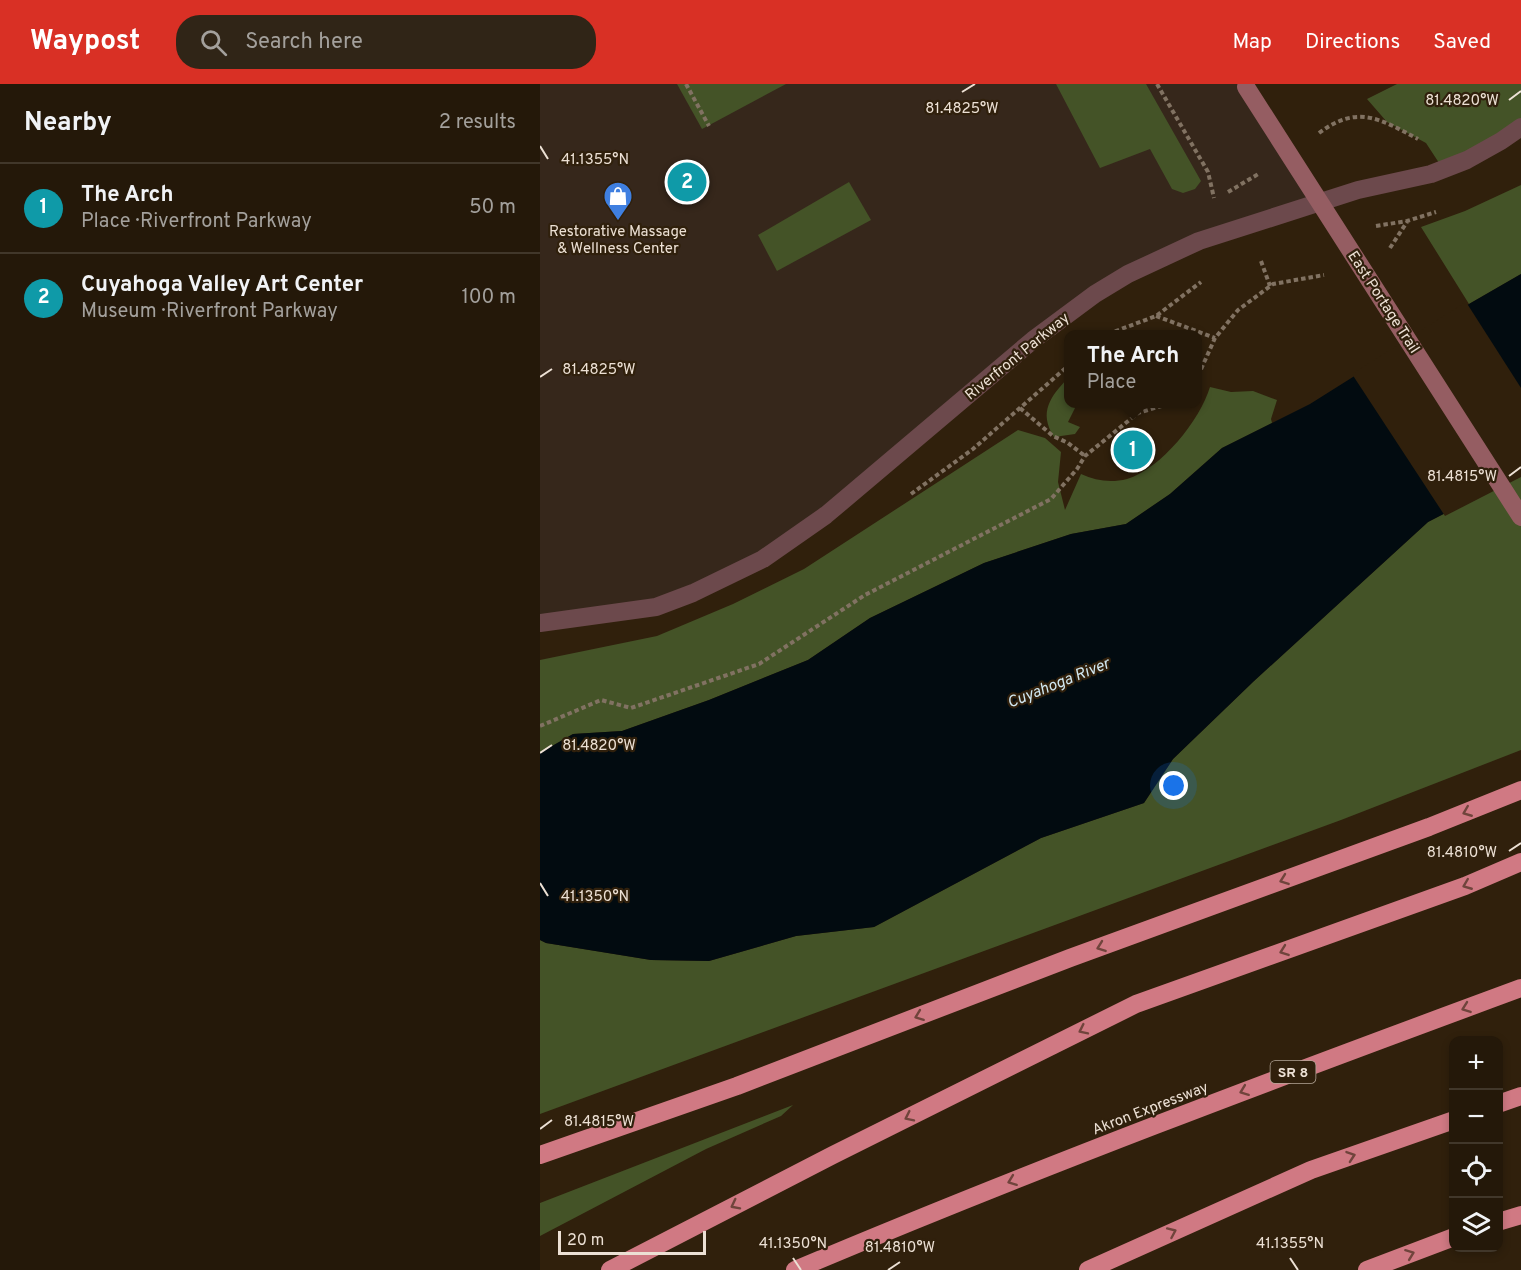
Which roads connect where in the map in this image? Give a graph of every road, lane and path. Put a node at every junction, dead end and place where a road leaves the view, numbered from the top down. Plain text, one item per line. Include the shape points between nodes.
1 (686, 84) edge
2 (1157, 84) edge
3 (1246, 87) dead end
4 (709, 126) dead end
5 (1521, 127) edge
6 (1313, 138) dead end
7 (1268, 168) dead end
8 (1443, 169) junction
9 (1214, 198) junction
10 (1407, 221) dead end
11 (1218, 235) junction
12 (1386, 251) dead end
13 (1261, 261) dead end
14 (1326, 275) dead end
15 (1270, 286) junction
16 (1156, 316) dead end
17 (1194, 330) edge
18 (1202, 333) edge
19 (1215, 338) junction
20 (1202, 365) edge
21 (1020, 408) dead end
22 (1155, 408) edge
23 (1085, 456) junction
24 (1521, 518) edge
25 (540, 623) edge
26 (540, 726) edge
27 (1521, 790) edge
28 (1521, 862) edge
29 (1521, 988) edge
30 (1521, 1096) edge
31 (1503, 1102) edge
32 (1449, 1122) edge
33 (540, 1155) edge
34 (1521, 1215) edge
35 (1503, 1220) edge
36 (1449, 1239) edge
37 (610, 1270) edge
38 (795, 1270) edge
39 (1088, 1270) edge
40 (1367, 1270) edge

1 - 4 path
2 - 9 path via 1208,172
3 - 24 main road, East Portage Trail, bridge
5 - 8 street, Riverfront Parkway via 1467,160
6 - 8 path via 1330,125 1363,115 1387,122 1426,143
7 - 9 path
8 - 11 street, Riverfront Parkway via 1358,190
9 - 11 path
10 - 12 path
11 - 25 street, Riverfront Parkway via 1128,274 1095,294 1033,340 826,515 763,559 656,607
13 - 15 path
14 - 15 path
15 - 19 path via 1238,309
16 - 17 path
18 - 19 path
19 - 20 path
21 - 23 path
22 - 23 path via 1138,413
23 - 26 path via 1051,499 865,595 759,664 630,708 601,700
27 -> 33 highway via 737,1086
28 -> 37 highway via 1465,886 1136,1004
29 -> 38 highway, Akron Expressway / SR 8 via 960,1201
30 - 31 highway
39 -> 32 highway via 1311,1170
34 - 35 highway
40 -> 36 highway

